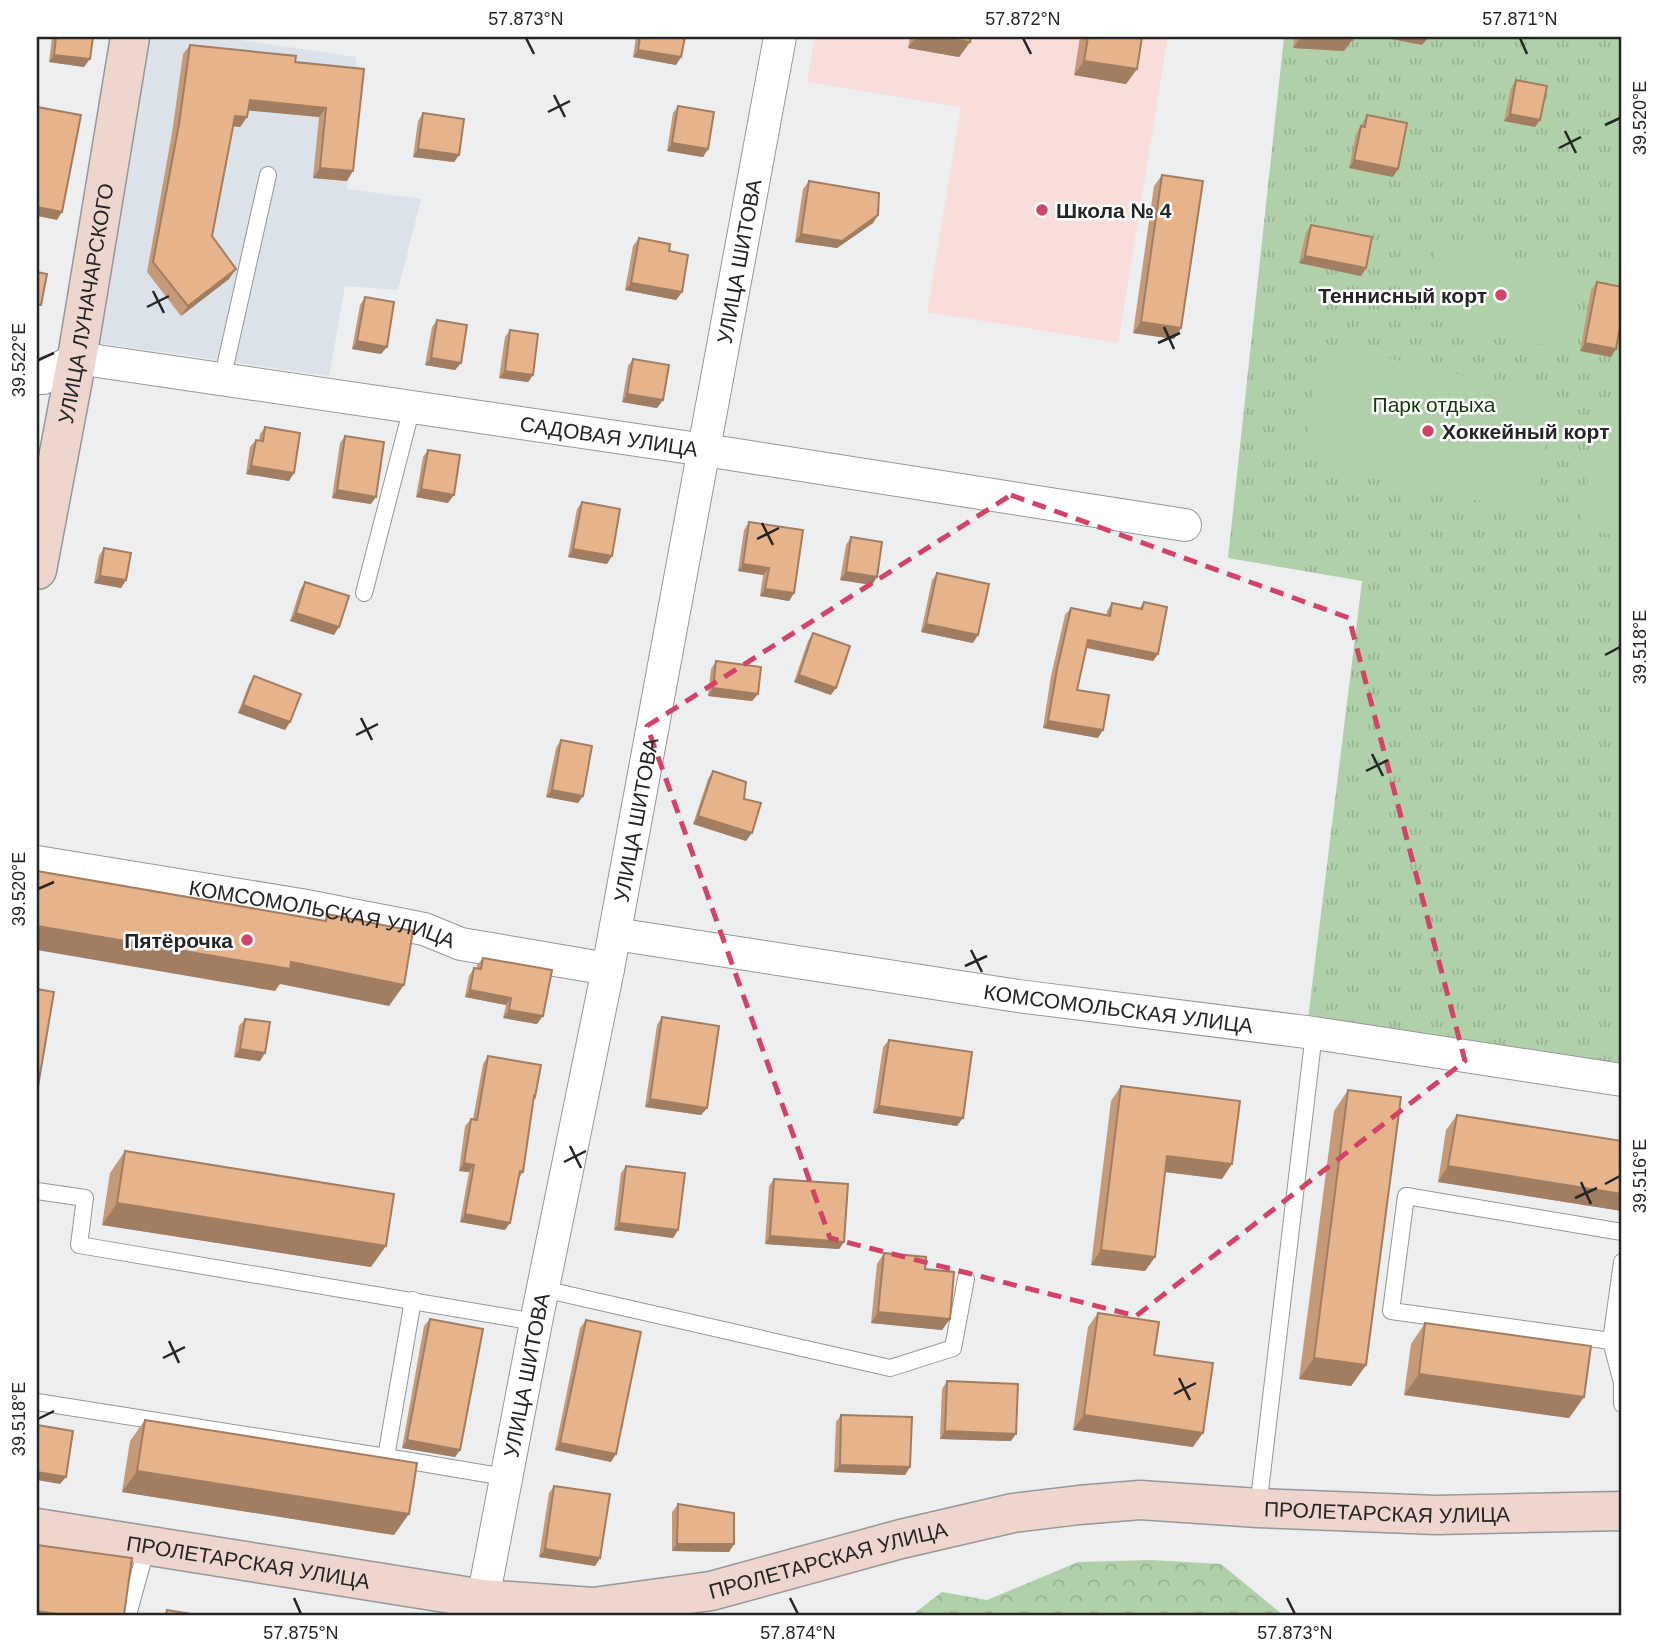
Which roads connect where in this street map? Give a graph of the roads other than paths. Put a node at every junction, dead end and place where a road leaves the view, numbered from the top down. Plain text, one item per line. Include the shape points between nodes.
1 (130, 37) edge
2 (780, 37) edge
3 (268, 175) dead end
4 (77, 358) junction
5 (37, 378) edge
6 (222, 380) junction
7 (412, 407) junction
8 (705, 450) junction
9 (1185, 526) dead end
10 (37, 570) edge
11 (364, 593) dead end
12 (37, 862) edge
13 (615, 934) junction
14 (608, 969) junction
15 (1314, 1033) junction
16 (1622, 1080) edge
17 (37, 1191) edge
18 (1622, 1232) edge
19 (1622, 1262) edge
20 (966, 1279) dead end
21 (543, 1289) junction
22 (413, 1300) junction
23 (536, 1321) junction
24 (1611, 1341) junction
25 (37, 1402) edge
26 (1622, 1404) edge
27 (386, 1457) junction
28 (505, 1477) junction
29 (1258, 1508) junction
30 (1622, 1511) edge
31 (37, 1528) edge
32 (147, 1546) junction
33 (482, 1607) edge
34 (128, 1615) edge

1 - 4 street, УЛИЦА ЛУНАЧАРСКОГО
2 - 8 street, УЛИЦА ШИТОВА
3 - 6 lane
4 - 5 street
4 - 6 street, САДОВАЯ УЛИЦА
4 - 10 street, УЛИЦА ЛУНАЧАРСКОГО
6 - 7 street, САДОВАЯ УЛИЦА
7 - 8 street, САДОВАЯ УЛИЦА
7 - 11 lane
8 - 9 street, САДОВАЯ УЛИЦА
8 - 13 street, УЛИЦА ШИТОВА
12 - 14 street, КОМСОМОЛЬСКАЯ УЛИЦА via 300,905 424,929 461,944
13 - 14 street, УЛИЦА ШИТОВА
13 - 15 street, КОМСОМОЛЬСКАЯ УЛИЦА via 1018,996
14 - 21 street, УЛИЦА ШИТОВА
15 - 16 street, КОМСОМОЛЬСКАЯ УЛИЦА
15 - 29 lane
17 - 22 lane via 85,1198 79,1245
18 - 24 lane via 1406,1196 1391,1311
19 - 24 lane
20 - 21 lane via 953,1348 890,1368
21 - 23 street, УЛИЦА ШИТОВА
22 - 23 lane
22 - 27 lane
23 - 28 street, УЛИЦА ШИТОВА
24 - 26 lane via 1622,1383
25 - 27 lane
27 - 28 lane
28 - 33 street, УЛИЦА ШИТОВА
29 - 30 street, ПРОЛЕТАРСКАЯ УЛИЦА via 1436,1516
29 - 33 street, ПРОЛЕТАРСКАЯ УЛИЦА via 1140,1500 1013,1513 901,1538 711,1591 593,1607
31 - 32 street, ПРОЛЕТАРСКАЯ УЛИЦА
32 - 33 street, ПРОЛЕТАРСКАЯ УЛИЦА
32 - 34 lane

